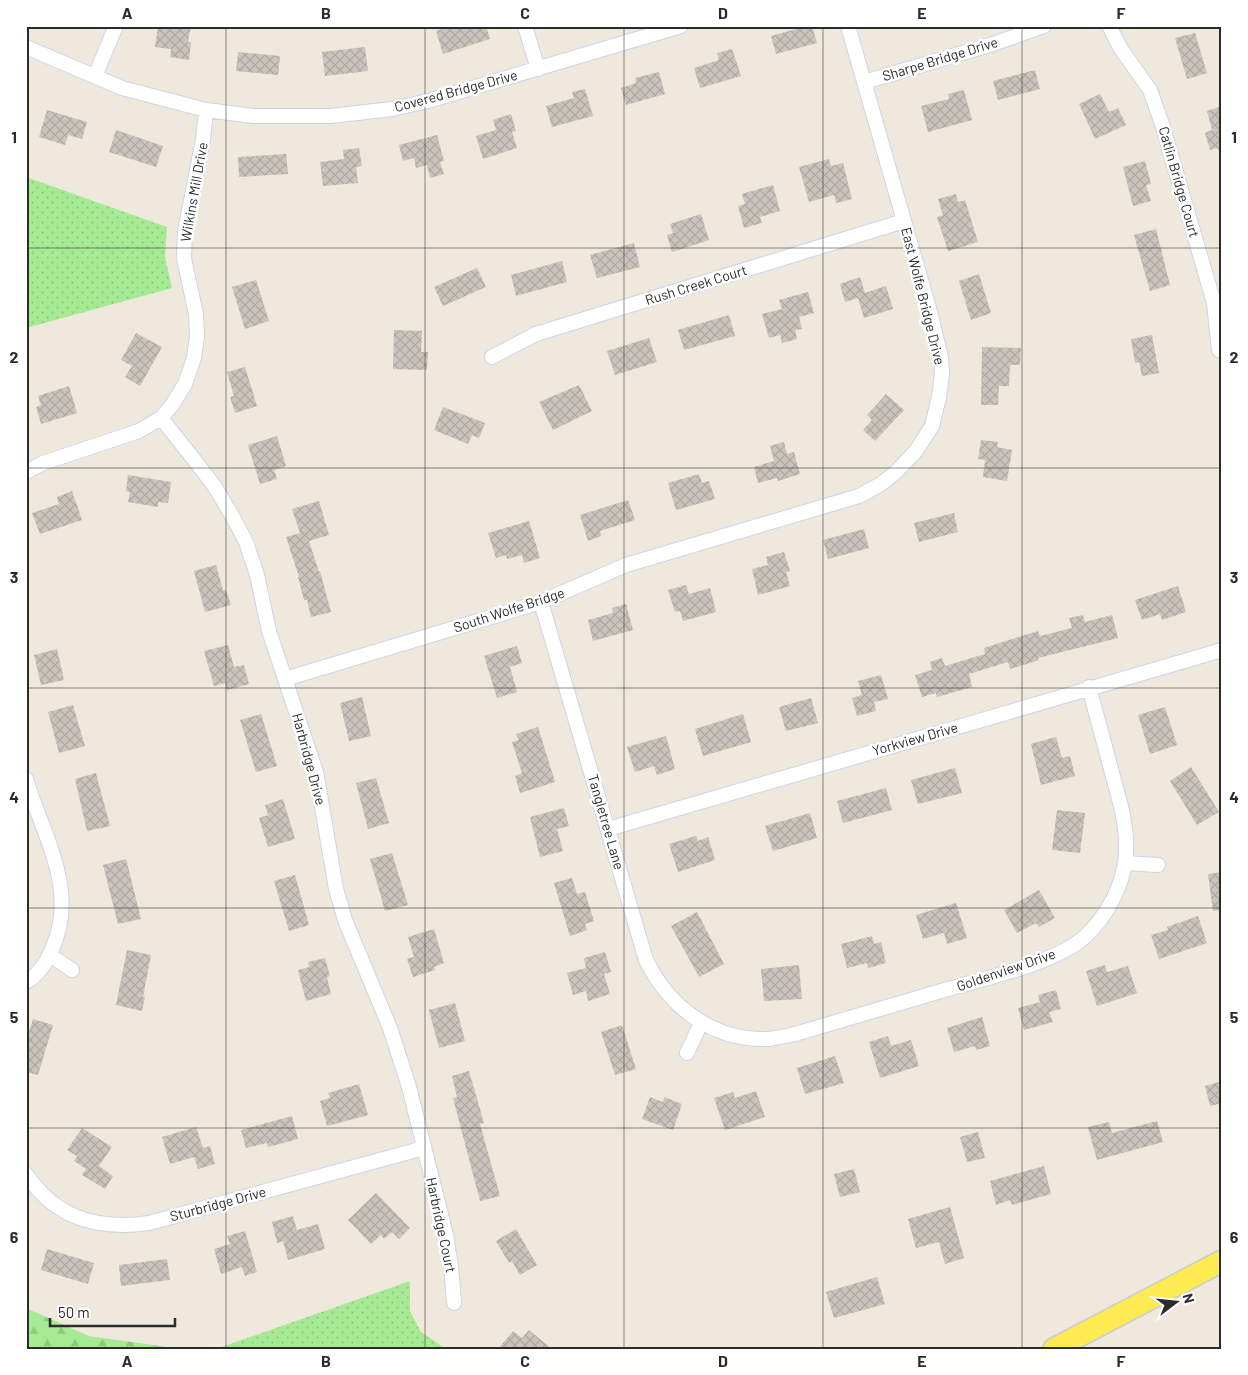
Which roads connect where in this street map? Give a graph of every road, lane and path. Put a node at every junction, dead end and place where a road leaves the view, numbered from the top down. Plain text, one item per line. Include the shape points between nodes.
1 (116, 26) edge
2 (525, 26) edge
3 (681, 26) edge
4 (848, 26) edge
5 (1044, 26) edge
6 (1109, 26) edge
7 (26, 46) edge
8 (538, 69) junction
9 (95, 76) junction
10 (864, 82) junction
11 (206, 110) junction
12 (904, 222) junction
13 (1219, 350) dead end
14 (492, 357) dead end
15 (161, 418) junction
16 (26, 472) edge
17 (788, 517) joint
18 (541, 602) junction
19 (1222, 650) edge
20 (285, 679) junction
21 (1089, 688) junction
22 (26, 779) edge
23 (608, 829) junction
24 (1125, 863) junction
25 (1158, 865) dead end
26 (50, 955) junction
27 (72, 970) dead end
28 (26, 982) edge
29 (872, 1012) joint
30 (702, 1023) junction
31 (686, 1053) dead end
32 (424, 1148) junction
33 (26, 1174) edge
34 (1222, 1260) edge
35 (454, 1303) dead end
36 (1054, 1349) edge

1 - 9 street
2 - 8 street
3 - 8 street, Covered Bridge Drive
4 - 10 street, East Wolfe Bridge Drive
5 - 10 street, Sharpe Bridge Drive
6 - 13 street, Catlin Bridge Court via 1150,90 1162,124 1214,304
7 - 9 street, Covered Bridge Drive
8 - 11 street, Covered Bridge Drive via 428,101 352,114 253,116
9 - 11 street, Covered Bridge Drive via 122,88
10 - 12 street, East Wolfe Bridge Drive
11 - 15 street, Wilkins Mill Drive via 185,231 184,259 196,314 195,351 185,384
12 - 14 street, Rush Creek Court via 536,334
12 - 17 street, East Wolfe Bridge Drive via 941,357 942,374 932,426 909,460 881,484 859,496
15 - 16 street, Wilkins Mill Drive via 139,431 43,463
15 - 20 street, Harbridge Drive via 215,487 246,542
17 - 18 street, South Wolfe Bridge via 626,565
18 - 20 street, South Wolfe Bridge
18 - 23 street, Tangletree Lane
19 - 21 street, Yorkview Drive
20 - 32 street, Harbridge Drive via 316,772 336,889 345,920 390,1028
21 - 23 street, Yorkview Drive
21 - 24 street, Goldenview Drive via 1122,810 1126,830
22 - 26 street via 56,862 62,894 62,918
23 - 30 street, Tangletree Lane via 646,960 675,1003
24 - 25 street
24 - 29 street, Goldenview Drive via 1112,900 1100,920 1074,944 1055,955 1015,969
26 - 27 street
26 - 28 street
29 - 30 street, Tangletree Lane via 769,1039 749,1038
30 - 31 street
32 - 33 street, Sturbridge Drive via 149,1223 125,1226 85,1220 64,1210 46,1198
32 - 35 street, Harbridge Court via 446,1235
34 - 36 main road

